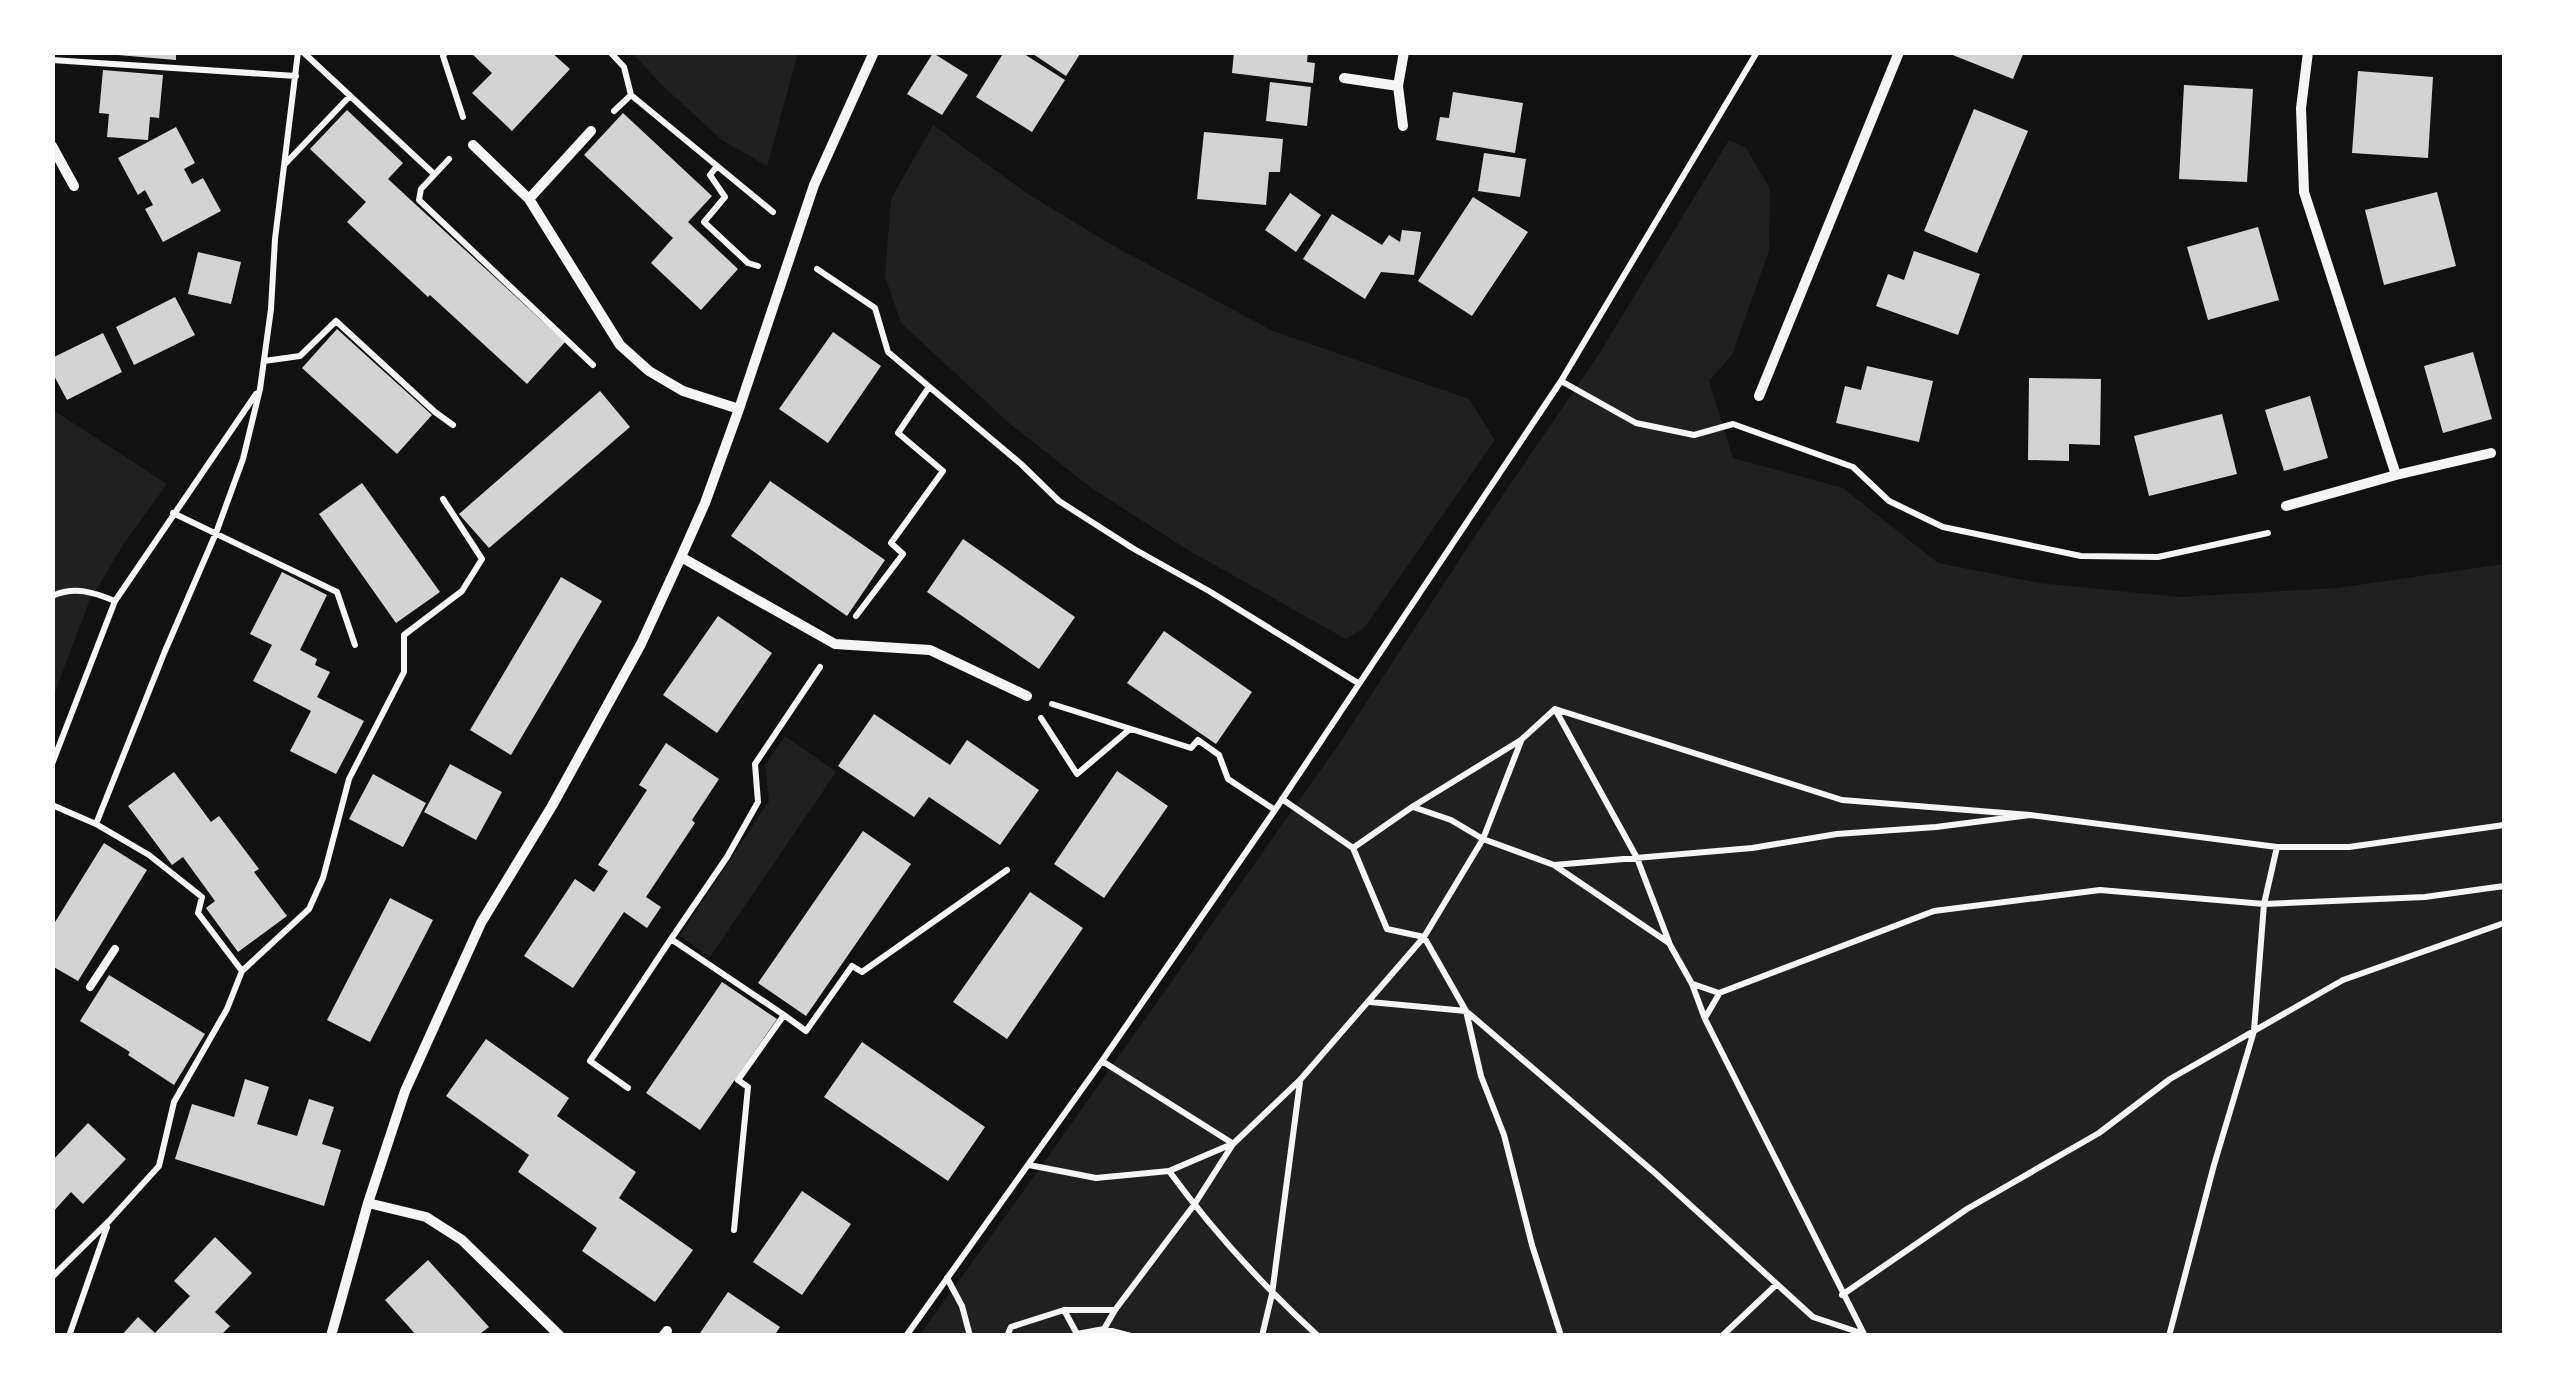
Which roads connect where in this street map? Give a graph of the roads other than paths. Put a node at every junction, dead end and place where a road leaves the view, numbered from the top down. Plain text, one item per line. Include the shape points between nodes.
1 (874, 52) edge
2 (1404, 52) edge
3 (1899, 52) edge
4 (2308, 52) edge
5 (1344, 78) dead end
6 (1398, 86) junction
7 (1403, 126) dead end
8 (591, 130) road end
9 (52, 146) edge
10 (473, 146) road end
11 (74, 186) dead end
12 (529, 199) junction
13 (1758, 396) dead end
14 (739, 409) junction
15 (2491, 454) dead end
16 (2396, 475) junction
17 (2286, 506) road end
18 (680, 558) junction
19 (1027, 696) road end
20 (115, 949) dead end
21 (90, 988) dead end
22 (368, 1203) junction
23 (331, 1336) edge
24 (560, 1336) edge

1 - 14 street via 814,185
2 - 6 street
3 - 13 street
4 - 16 street via 2301,108 2304,192
5 - 6 street
6 - 7 street
8 - 12 street
9 - 11 street
10 - 12 street
12 - 14 street via 620,344 683,391
14 - 18 street
15 - 16 street
16 - 17 street
18 - 19 street via 835,644 930,650
18 - 22 street via 642,644 481,922 404,1091
20 - 21 lane
22 - 23 street
22 - 24 street via 426,1217 462,1240

